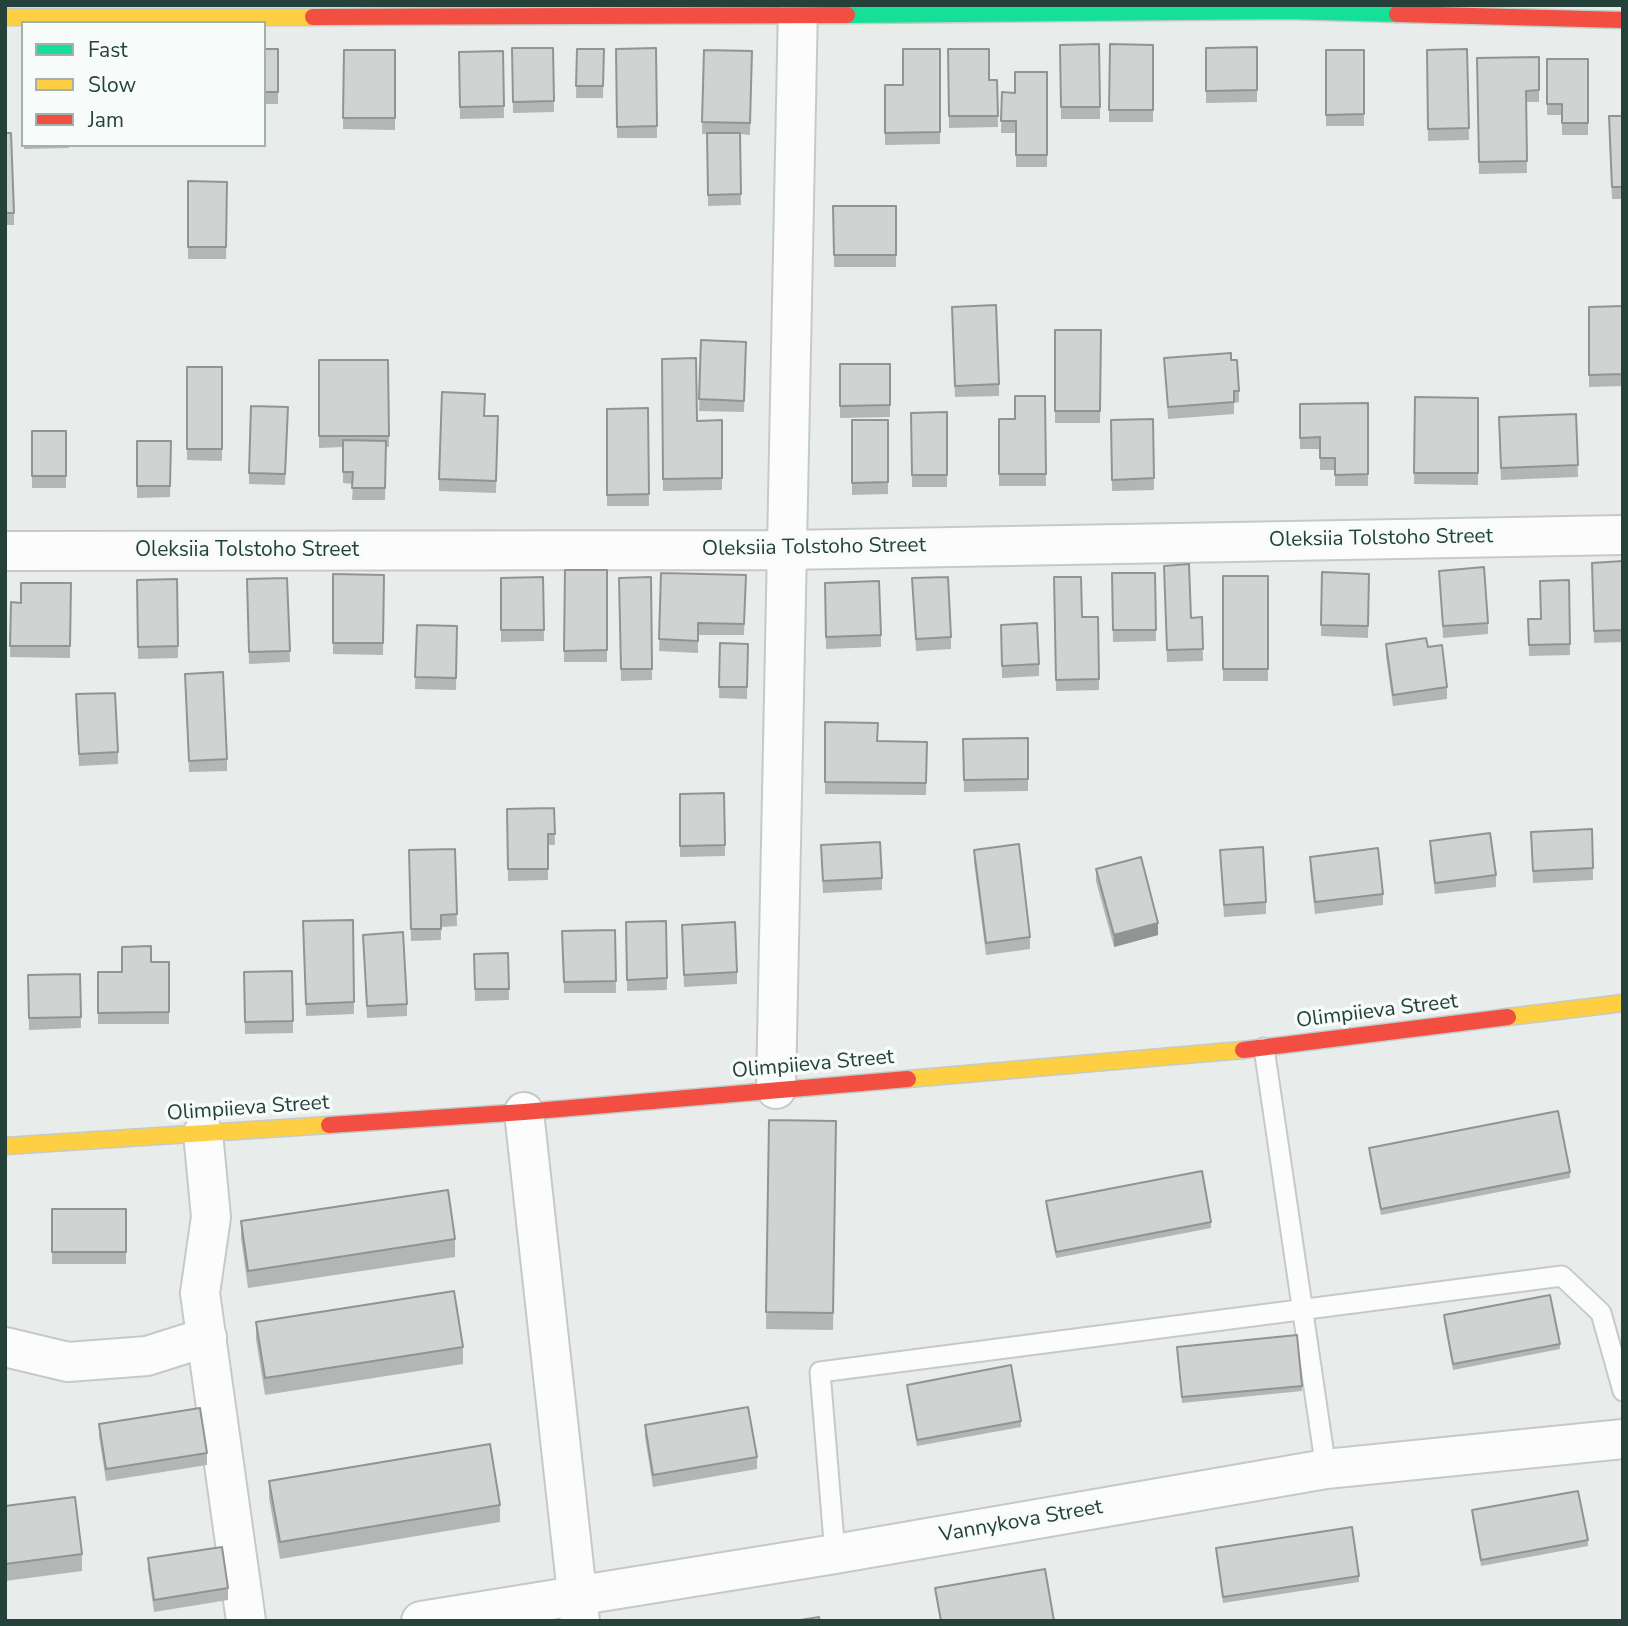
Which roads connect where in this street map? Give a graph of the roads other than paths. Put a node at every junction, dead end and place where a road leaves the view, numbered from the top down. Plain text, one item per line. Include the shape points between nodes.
1 (798, 11) edge
2 (5, 17) edge
3 (1623, 20) edge
4 (1623, 535) edge
5 (786, 550) junction
6 (5, 551) edge
7 (1623, 1003) edge
8 (1264, 1048) junction
9 (776, 1089) junction
10 (524, 1112) junction
11 (202, 1133) junction
12 (5, 1146) edge
13 (1303, 1311) junction
14 (207, 1337) junction
15 (5, 1347) edge
16 (1623, 1391) edge
17 (1623, 1439) edge
18 (1326, 1469) junction
19 (835, 1554) junction
20 (579, 1608) edge
21 (246, 1621) edge
22 (421, 1621) edge

1 - 2 main road
1 - 3 main road via 1287,11
1 - 5 street
4 - 5 street, Oleksiia Tolstoho Street
5 - 6 street, Oleksiia Tolstoho Street
5 - 9 street
7 - 8 main road, Olimpiieva Street
8 - 9 main road, Olimpiieva Street
8 - 13 lane
9 - 10 main road, Olimpiieva Street
10 - 11 main road, Olimpiieva Street
10 - 20 street
11 - 12 main road, Olimpiieva Street
11 - 14 street via 211,1217 200,1293
13 - 16 lane via 1562,1276 1601,1313
13 - 18 lane
13 - 19 lane via 820,1372
14 - 15 street via 147,1356 68,1362
14 - 21 street
17 - 18 street, Vannykova Street
18 - 19 street, Vannykova Street
19 - 20 street, Vannykova Street
20 - 22 street, Vannykova Street

